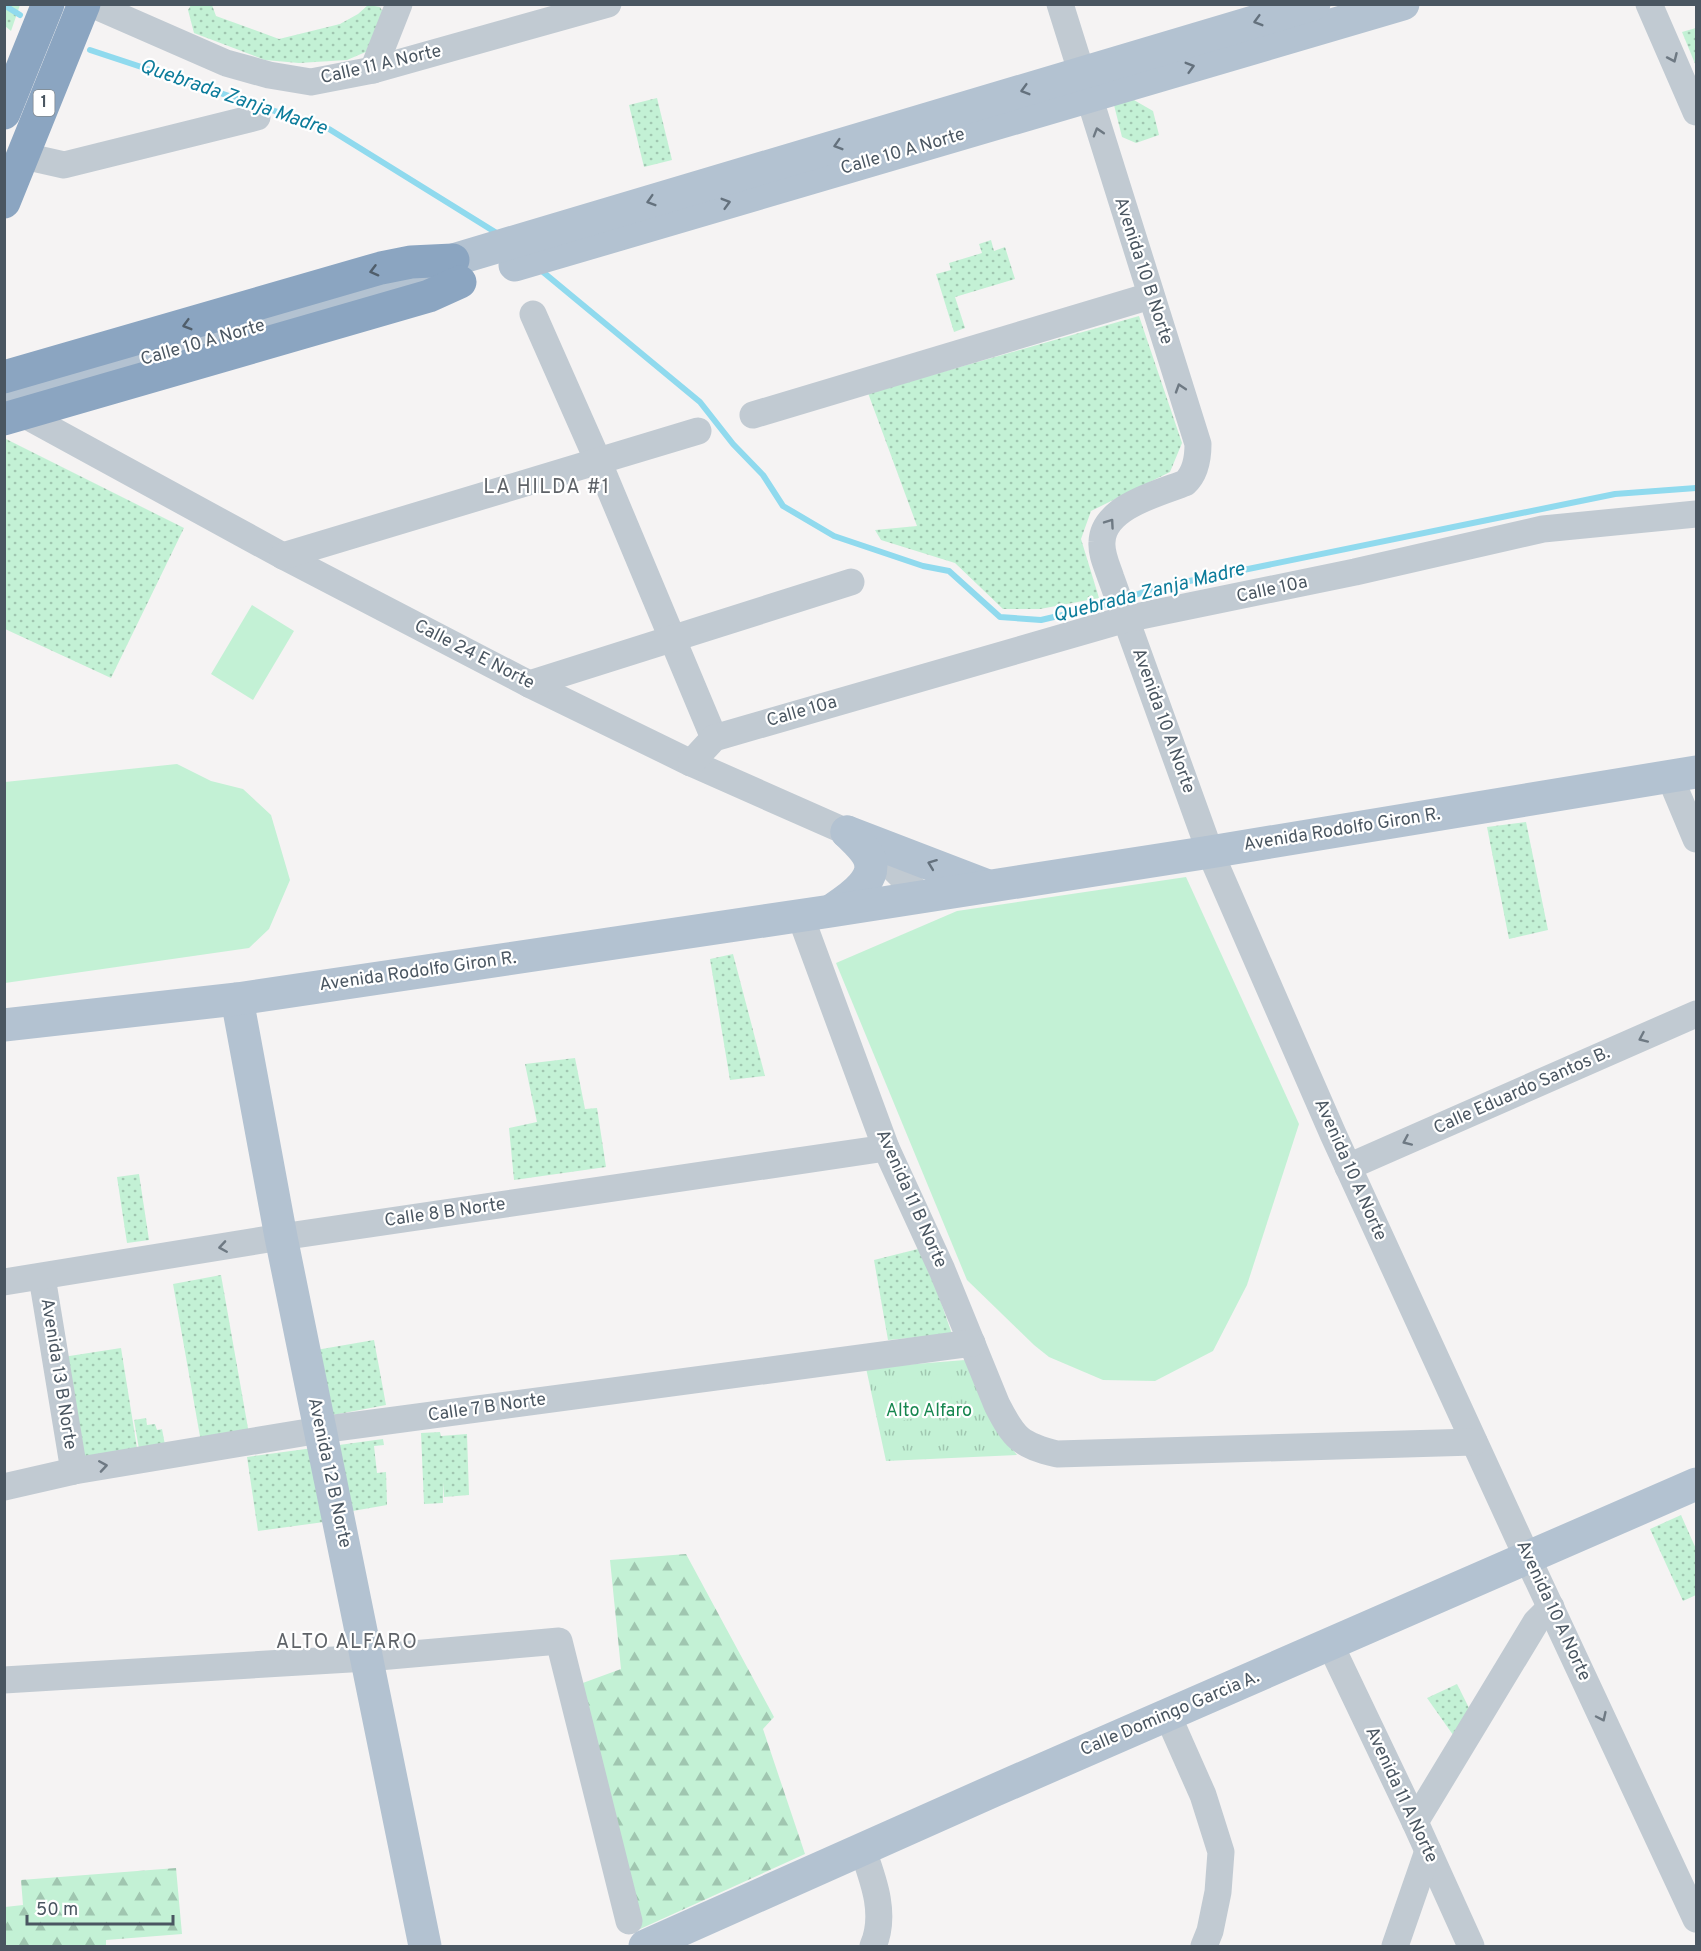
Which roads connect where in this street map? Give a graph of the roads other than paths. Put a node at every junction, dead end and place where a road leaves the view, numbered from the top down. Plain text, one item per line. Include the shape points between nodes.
1 (48, 4) edge
2 (78, 4) edge
3 (84, 4) edge
4 (92, 4) edge
5 (399, 4) edge
6 (608, 4) edge
7 (1060, 4) edge
8 (1314, 4) edge
9 (1403, 4) edge
10 (1649, 4) edge
11 (374, 70) junction
12 (1084, 85) junction
13 (1696, 112) edge
14 (4, 113) edge
15 (257, 117) dead end
16 (14, 150) edge
17 (4, 202) edge
18 (456, 271) junction
19 (1150, 296) junction
20 (533, 314) dead end
21 (10, 397) edge
22 (753, 415) dead end
23 (698, 431) dead end
24 (1198, 444) joint
25 (598, 461) junction
26 (1696, 514) edge
27 (283, 556) junction
28 (850, 582) dead end
29 (1124, 614) junction
30 (674, 639) junction
31 (529, 684) junction
32 (714, 738) junction
33 (691, 763) junction
34 (1683, 774) edge
35 (847, 832) junction
36 (1696, 839) edge
37 (1210, 852) junction
38 (986, 885) junction
39 (921, 896) junction
40 (815, 913) junction
41 (237, 999) junction
42 (1696, 1014) edge
43 (4, 1025) edge
44 (886, 1148) junction
45 (1348, 1167) junction
46 (281, 1237) junction
47 (42, 1277) junction
48 (4, 1281) edge
49 (972, 1343) junction
50 (320, 1430) junction
51 (1474, 1442) junction
52 (74, 1471) junction
53 (1696, 1484) edge
54 (4, 1487) edge
55 (1528, 1559) junction
56 (1551, 1607) junction
57 (1330, 1644) junction
58 (366, 1658) junction
59 (4, 1680) edge
60 (1168, 1716) junction
61 (1415, 1822) junction
62 (862, 1848) junction
63 (1428, 1851) junction
64 (1696, 1919) edge
65 (637, 1934) edge
66 (425, 1947) edge
67 (873, 1947) edge
68 (1204, 1947) edge
69 (1395, 1947) edge
70 (1471, 1947) edge

1 - 14 highway, 1
2 - 16 highway via 51,38 12,137
3 - 16 highway, 1
4 - 11 street, Calle 11 A Norte via 226,63 268,75 311,82
5 - 11 street
6 - 11 street, Calle 11 A Norte
7 - 12 street, Avenida 10 B Norte
8 -> 12 main road, Calle 10 A Norte
12 -> 9 main road, Calle 10 A Norte
10 -> 13 street
12 - 18 main road, Calle 10 A Norte
19 -> 12 street, Avenida 10 B Norte
15 - 16 street via 64,165
16 - 17 highway, 1
18 - 21 main road, Calle 10 A Norte
18 - 21 highway via 411,262 381,268
19 - 22 street
24 -> 19 street, Avenida 10 B Norte
20 - 25 street
21 - 27 street, Calle 24 E Norte
23 - 25 street
29 -> 24 street, Avenida 10 A Norte via 1102,542 1110,521 1133,504 1190,479
25 - 27 street
25 - 30 street
26 - 29 street, Calle 10a via 1543,529 1355,572
27 - 31 street, Calle 24 E Norte
28 - 30 street
29 - 32 street, Calle 10a
29 - 37 street, Avenida 10 A Norte
30 - 31 street
30 - 32 street
31 - 33 street, Calle 24 E Norte
32 - 33 street
33 - 35 street, Calle 24 E Norte
34 - 36 street
34 - 37 main road, Avenida Rodolfo Giron R.
38 -> 35 main road
35 - 39 street, Calle 24 E Norte
35 - 40 main road via 869,856 866,882 860,890
37 - 38 main road, Avenida Rodolfo Giron R.
37 - 45 street, Avenida 10 A Norte
38 - 39 main road, Avenida Rodolfo Giron R.
39 - 40 main road, Avenida Rodolfo Giron R.
40 - 41 main road, Avenida Rodolfo Giron R.
40 - 44 street, Avenida 11 B Norte
41 - 43 main road, Avenida Rodolfo Giron R.
41 - 46 main road, Avenida 12 B Norte
42 -> 45 street, Calle Eduardo Santos B.
44 - 46 street, Calle 8 B Norte
44 - 49 street, Avenida 11 B Norte
45 - 51 street, Avenida 10 A Norte
46 -> 47 street, Calle 8 B Norte
46 - 50 main road, Avenida 12 B Norte
47 - 48 street, Calle 8 B Norte
47 - 52 street, Avenida 13 B Norte
49 - 50 street, Calle 7 B Norte
49 - 51 street, Avenida 11 B Norte via 997,1405 1019,1440 1057,1454
52 -> 50 street, Calle 7 B Norte
50 - 58 main road, Avenida 12 B Norte
51 - 55 street, Avenida 10 A Norte
52 - 54 street, Calle 7 B Norte
53 - 55 main road, Calle Domingo Garcia A.
55 - 56 street, Avenida 10 A Norte
55 - 57 main road, Calle Domingo Garcia A.
56 - 61 street via 1536,1622
56 -> 64 street, Avenida 10 A Norte
57 - 60 main road, Calle Domingo Garcia A.
57 - 61 street, Avenida 11 A Norte
58 - 59 street
58 - 65 street via 559,1641
58 - 66 main road, Avenida 12 B Norte
60 - 62 main road, Calle Domingo Garcia A.
60 - 68 street via 1203,1795 1221,1852 1218,1892
61 - 63 street, Avenida 11 A Norte
62 - 65 main road, Calle Domingo Garcia A.
62 - 67 street via 879,1911
63 - 69 street
63 - 70 street, Avenida 11 A Norte

